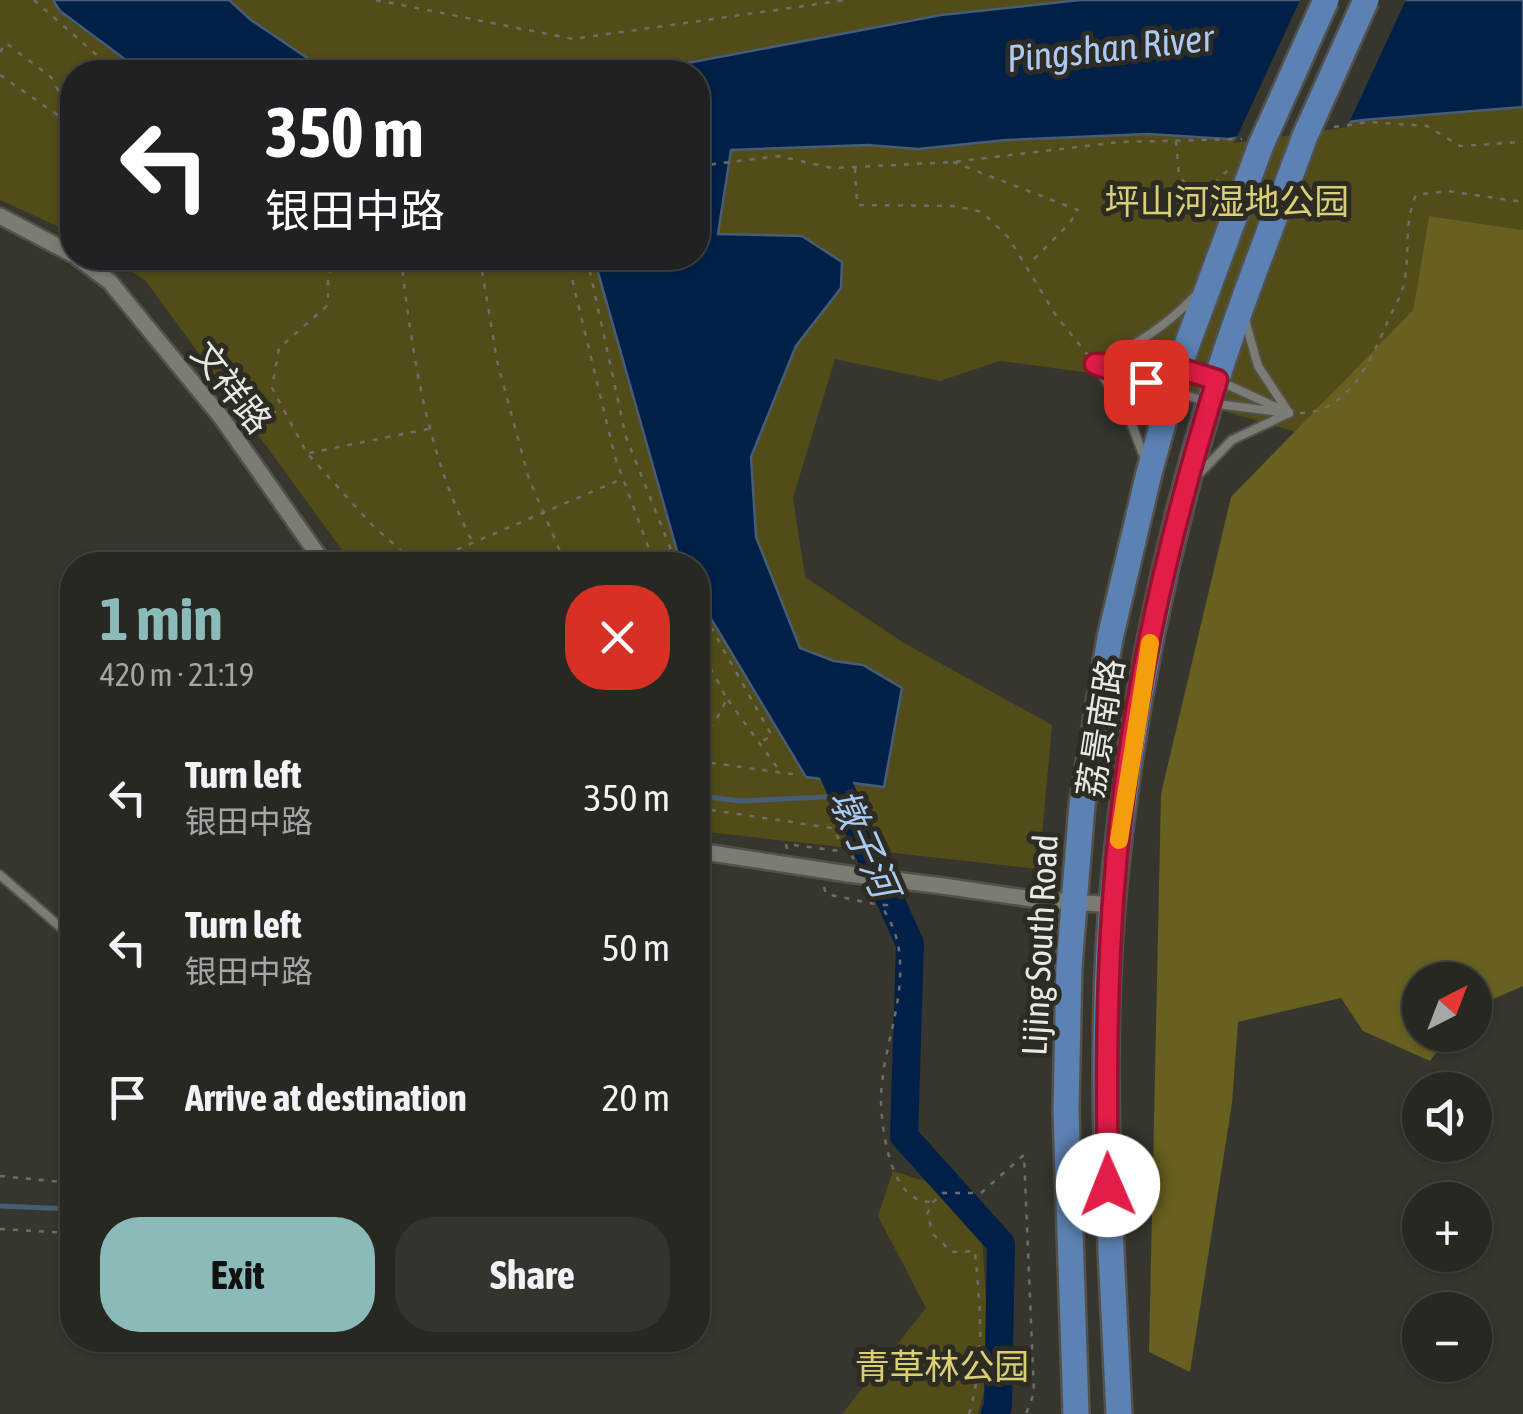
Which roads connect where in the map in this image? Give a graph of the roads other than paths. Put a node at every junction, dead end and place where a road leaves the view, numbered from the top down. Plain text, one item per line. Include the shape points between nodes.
1 (1326, 0) edge
2 (1366, 0) edge
3 (0, 216) edge
4 (60, 248) edge
5 (94, 270) edge
6 (1209, 282) junction
7 (1244, 303) junction
8 (1095, 364) junction
9 (1175, 380) junction
10 (1213, 392) junction
11 (1288, 413) junction
12 (1149, 474) junction
13 (1184, 495) junction
14 (316, 552) edge
15 (710, 852) edge
16 (0, 876) edge
17 (1072, 903) junction
18 (1112, 905) junction
19 (60, 926) edge
20 (1076, 1414) edge
21 (1119, 1414) edge

1 - 6 main road, Lijing South Road, bridge via 1254,142
2 - 7 main road, 荔景南路, bridge via 1305,136
3 - 4 street, 文祥路
5 - 14 street, 文祥路 via 237,441
6 - 8 lane via 1172,319
6 - 9 main road, Lijing South Road
7 - 10 main road, 荔景南路
7 - 11 lane via 1258,366
8 - 9 lane
8 - 9 lane
8 - 12 lane via 1128,412
9 - 10 lane
9 - 10 lane
9 - 12 main road, Lijing South Road
10 - 11 lane
10 - 11 lane
10 - 13 main road, 荔景南路
11 - 13 lane via 1232,440
12 - 17 main road, Lijing South Road via 1110,638
13 - 18 main road, 荔景南路 via 1150,646
15 - 17 street, bridge
16 - 19 lane
17 - 18 street
17 - 20 main road, Lijing South Road via 1066,1110
18 - 21 main road, 荔景南路 via 1107,1110

